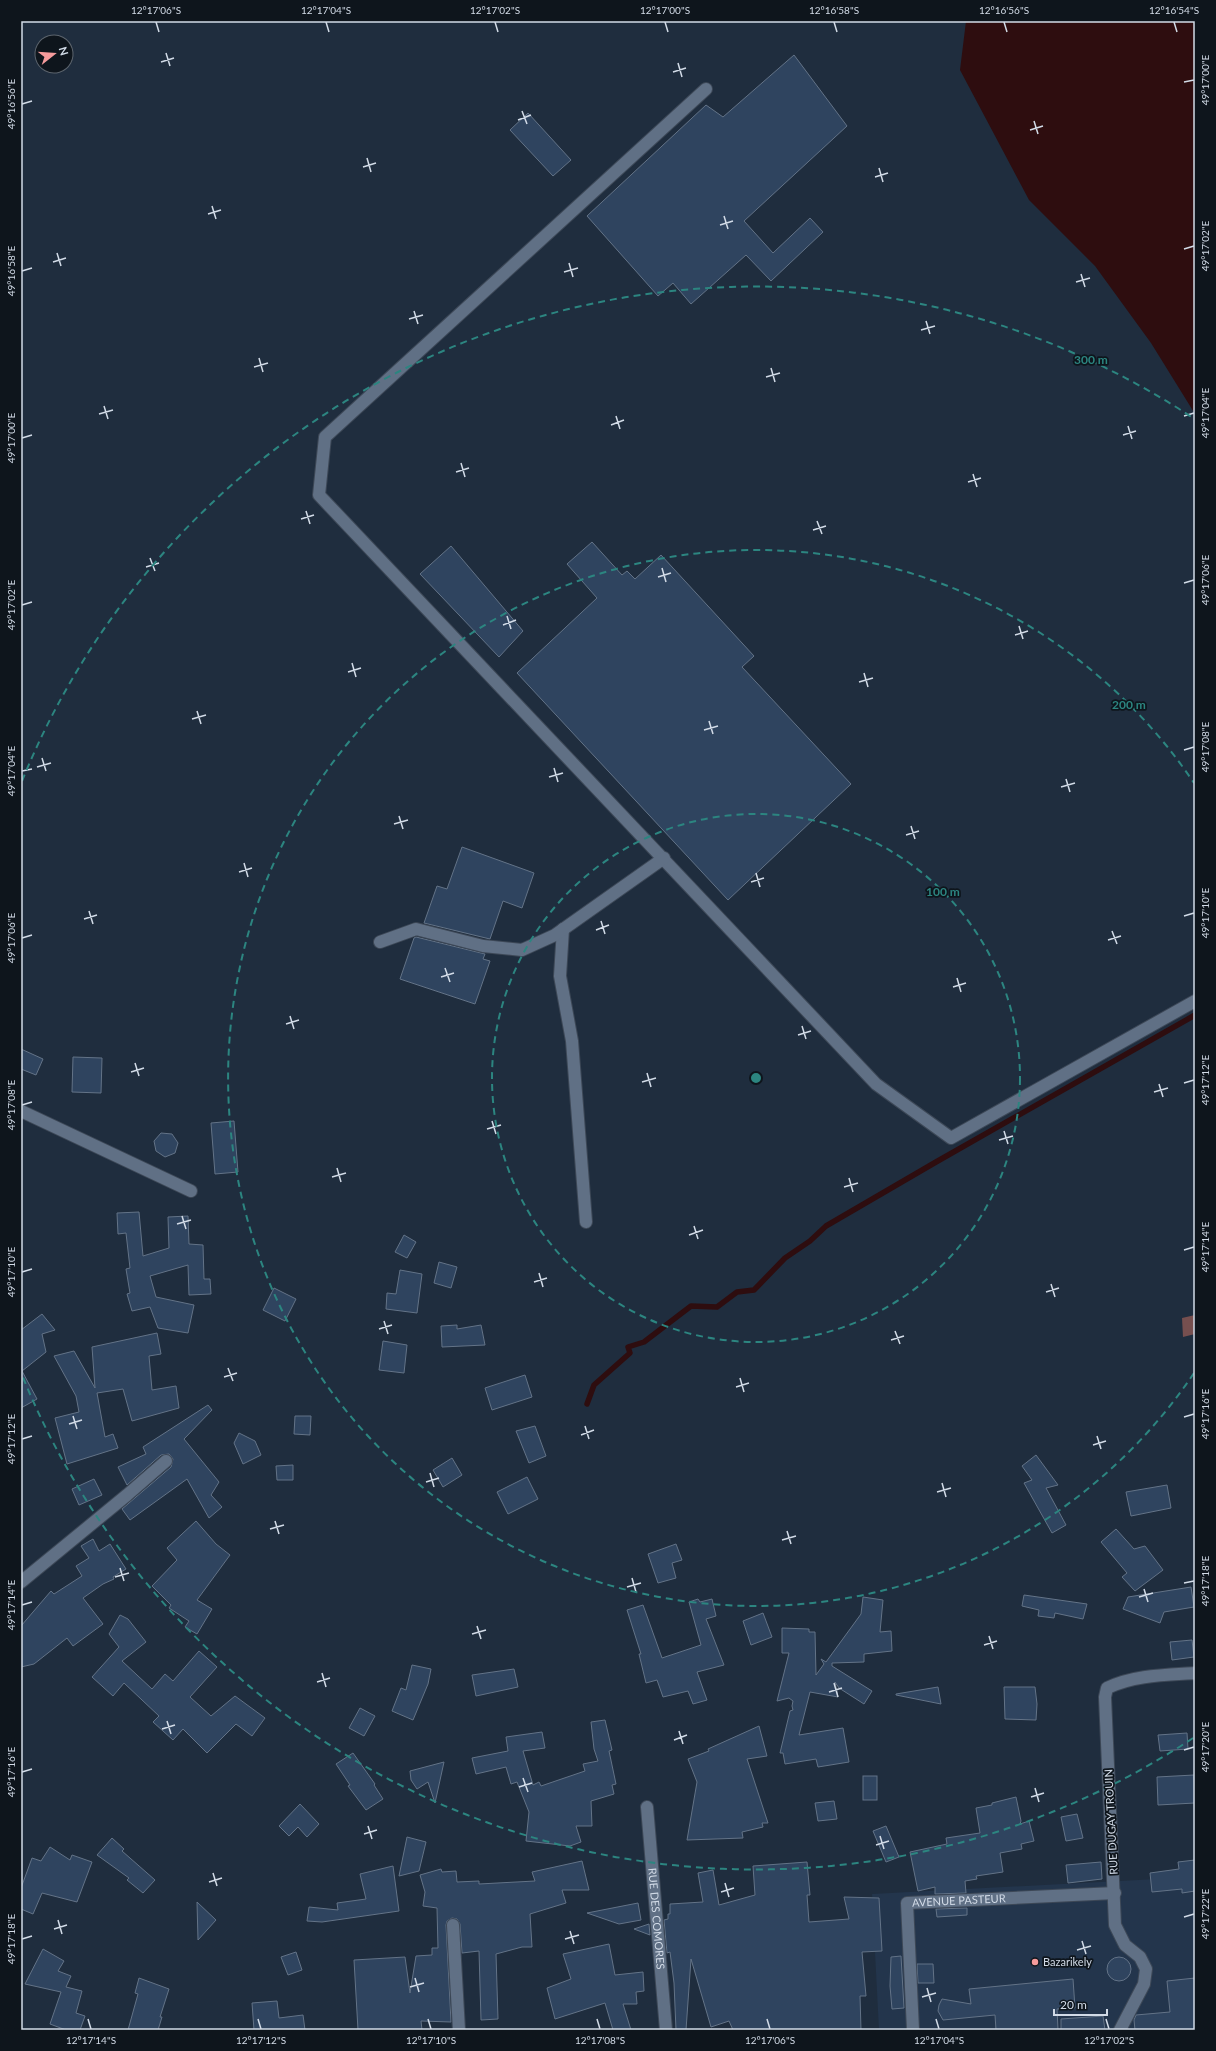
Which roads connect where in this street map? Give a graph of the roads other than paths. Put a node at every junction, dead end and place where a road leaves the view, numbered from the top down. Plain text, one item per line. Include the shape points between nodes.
1 (706, 89) dead end
2 (664, 858) junction
3 (563, 929) junction
4 (380, 942) dead end
5 (1195, 1001) edge
6 (21, 1111) edge
7 (191, 1191) dead end
8 (586, 1222) dead end
9 (166, 1461) dead end
10 (21, 1582) edge
11 (1195, 1673) edge
12 (647, 1807) dead end
13 (1115, 1893) junction
14 (453, 1925) dead end
15 (459, 2030) edge
16 (666, 2030) edge
17 (913, 2030) edge
18 (1120, 2030) edge

1 - 2 street via 325,437 319,495
2 - 3 street
2 - 5 street via 876,1084 951,1138
3 - 4 street via 522,950 483,946 416,929
3 - 8 street via 560,976 572,1041
6 - 7 street
9 - 10 street
11 - 13 street, RUE DUGAY TROUIN via 1153,1676 1121,1682 1107,1688 1105,1697
12 - 16 street, RUE DES COMORES
13 - 17 street, AVENUE PASTEUR via 907,1903
13 - 18 street, RUE DUGAY TROUIN via 1115,1925 1125,1945 1140,1956 1146,1970 1144,1984
14 - 15 street

